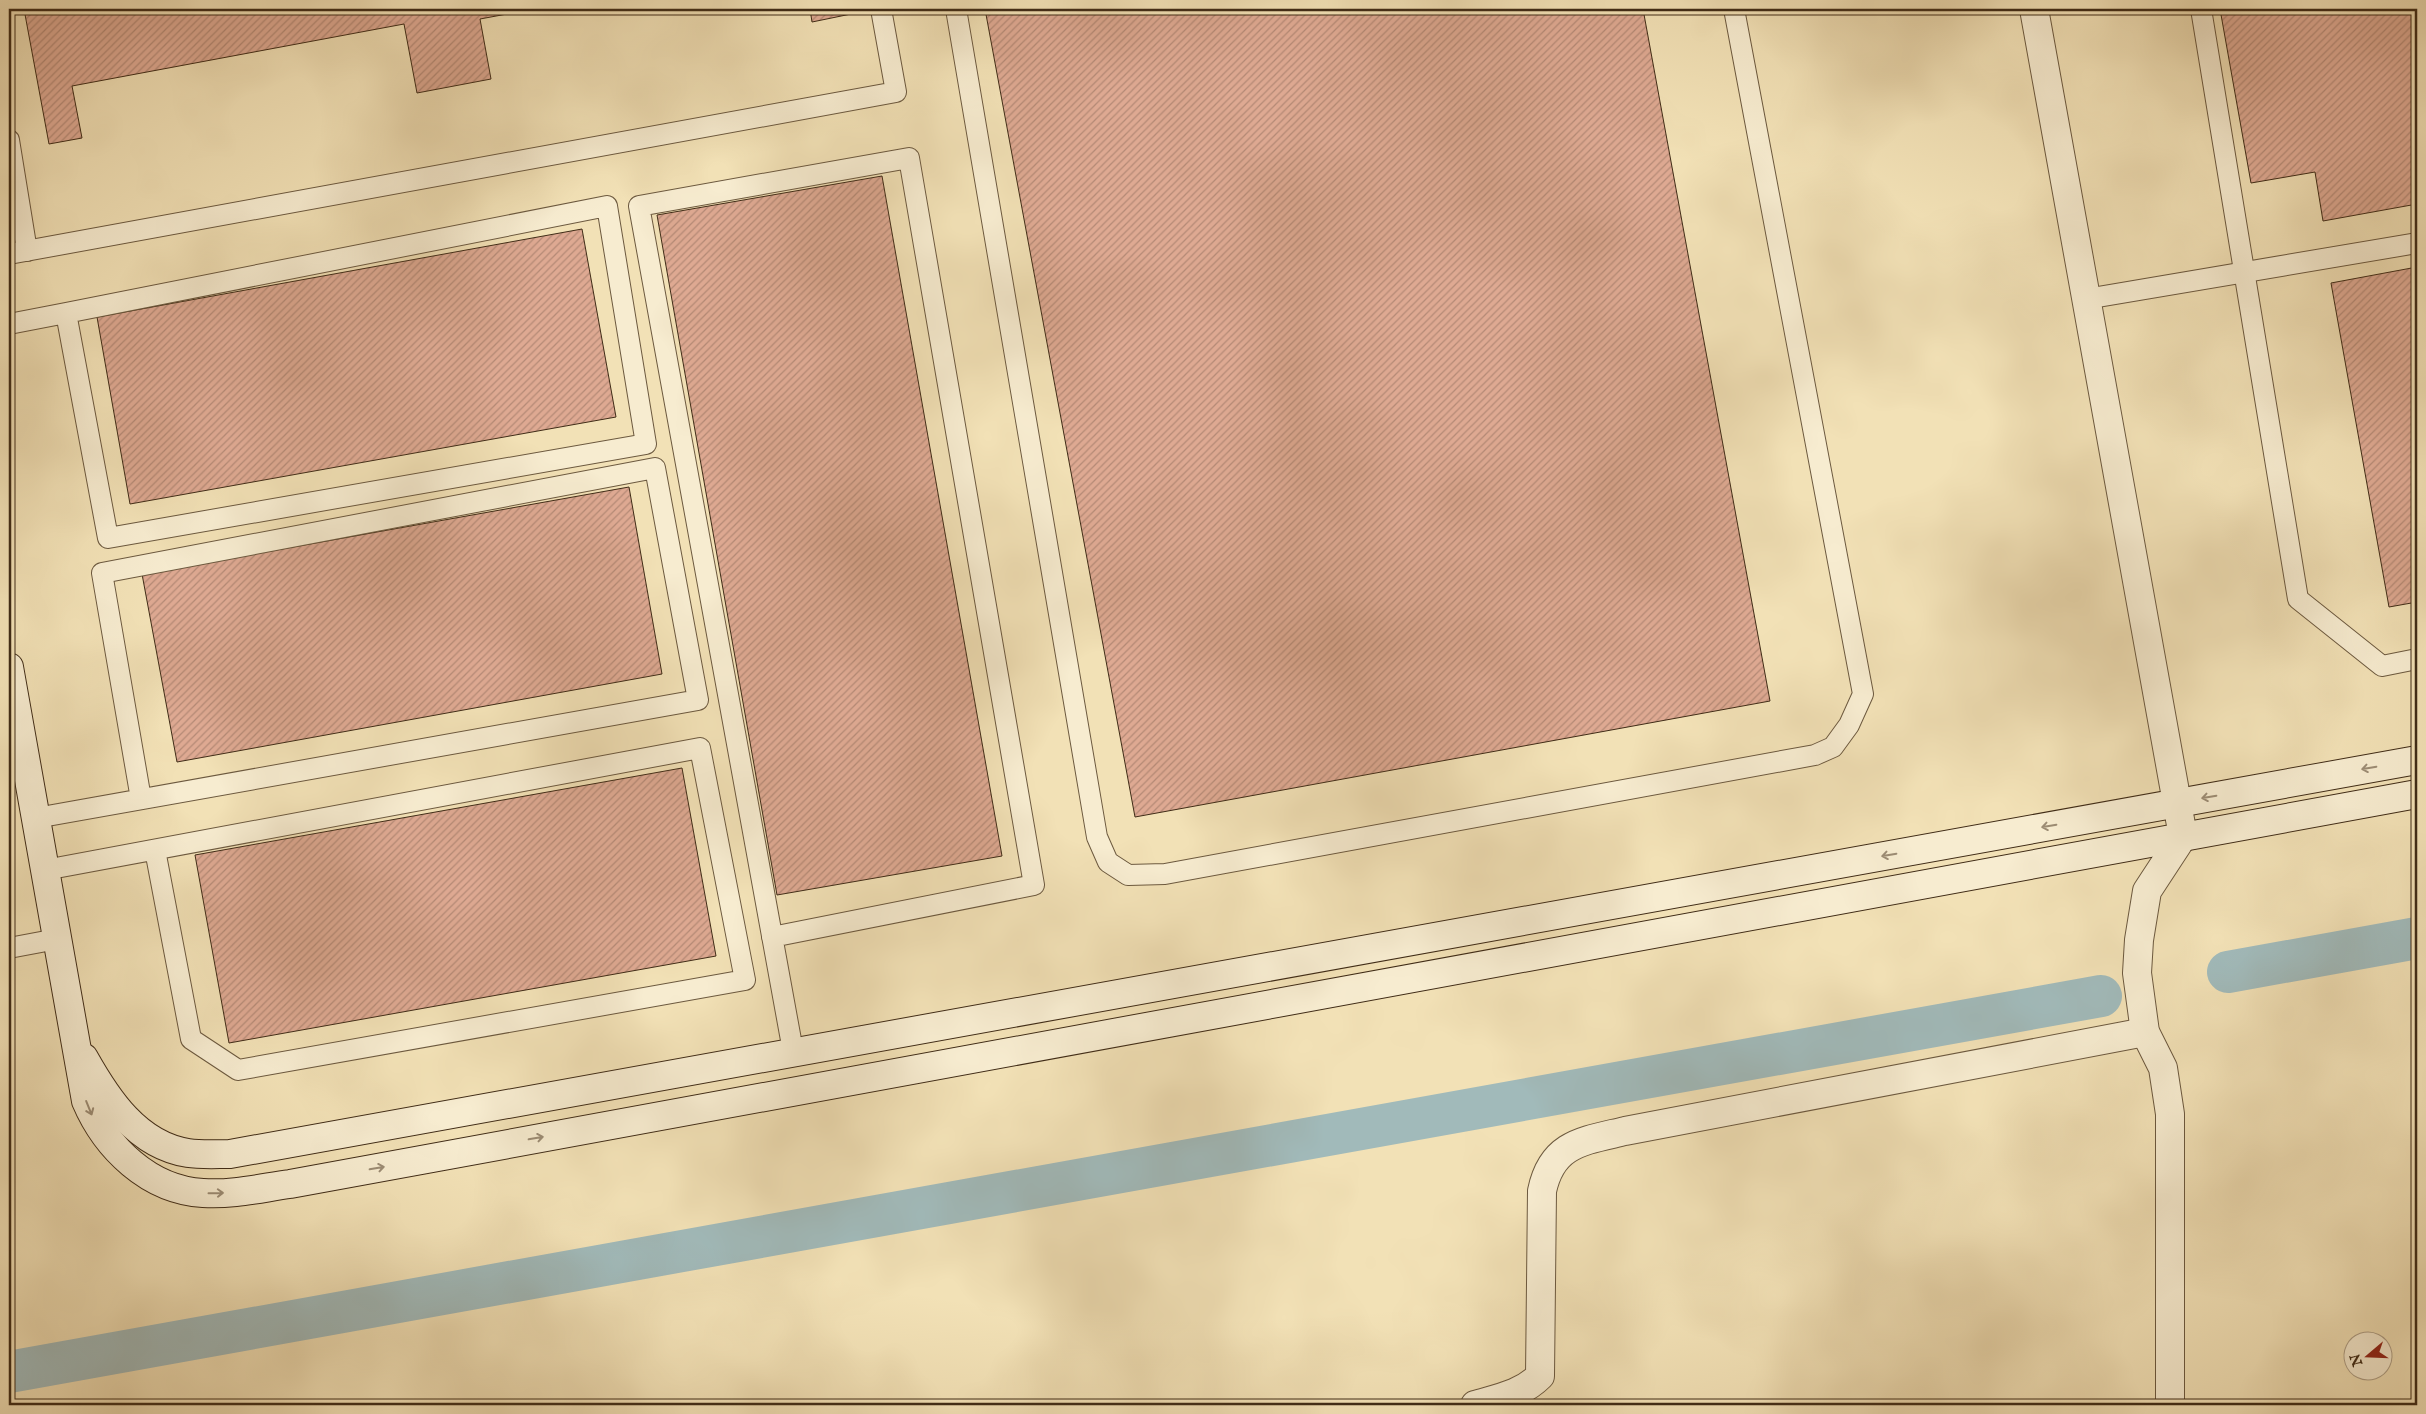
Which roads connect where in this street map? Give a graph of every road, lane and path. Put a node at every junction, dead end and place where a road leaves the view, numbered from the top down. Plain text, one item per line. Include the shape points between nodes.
1 (881, 9) edge
2 (956, 9) edge
3 (1734, 9) edge
4 (2034, 9) edge
5 (2201, 9) edge
6 (9, 140) edge
7 (2417, 243) edge
8 (18, 252) edge
9 (2244, 272) junction
10 (2086, 299) junction
11 (66, 313) junction
12 (9, 324) edge
13 (2417, 659) edge
14 (9, 667) edge
15 (2417, 760) edge
16 (2417, 794) edge
17 (141, 799) junction
18 (2177, 803) junction
19 (36, 818) junction
20 (2183, 836) junction
21 (156, 850) junction
22 (45, 870) junction
23 (772, 937) junction
24 (57, 939) junction
25 (9, 948) edge
26 (2144, 1032) junction
27 (76, 1044) junction
28 (793, 1051) junction
29 (1475, 1405) edge
30 (2170, 1405) edge

1 - 8 lane via 896,92
2 - 3 lane via 1097,837 1108,862 1128,875 1165,874 1815,754 1833,747 1849,725 1863,694
4 - 10 street
5 - 9 lane
6 - 8 lane
7 - 9 lane
9 - 10 lane
9 - 13 lane via 2298,599 2382,666
10 - 18 street
11 - 11 lane via 607,206 646,444 108,538
11 - 12 lane
14 - 19 street
15 -> 18 street
16 - 20 street
17 - 17 lane via 698,700 655,468 102,573
17 - 19 lane
18 - 20 street
18 -> 28 street
19 - 22 street
20 - 26 street via 2147,891 2137,973
27 -> 20 street via 83,1088 94,1119 110,1143 128,1161 150,1177 184,1190 236,1193
21 - 21 lane via 700,748 745,980 238,1070 192,1039
21 - 22 lane
22 - 24 street
23 - 23 lane via 640,206 910,158 1034,885
23 - 28 lane
24 - 25 lane
24 - 27 street
26 - 29 street via 1625,1131 1582,1142 1557,1155 1545,1173 1542,1191 1540,1376 1515,1394
26 - 30 street via 2163,1068 2170,1114
27 - 28 street via 106,1095 141,1132 172,1148 203,1154 264,1149

